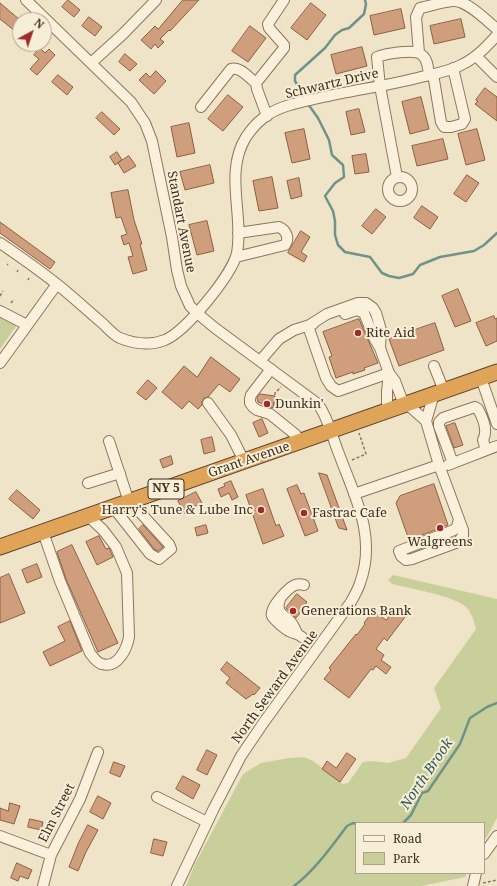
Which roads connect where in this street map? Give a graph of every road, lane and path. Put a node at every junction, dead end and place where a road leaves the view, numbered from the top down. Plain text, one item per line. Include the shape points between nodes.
1 (26, 0) edge
2 (156, 0) edge
3 (284, 0) edge
4 (497, 29) edge
5 (497, 35) edge
6 (419, 52) junction
7 (476, 56) junction
8 (91, 63) junction
9 (453, 68) junction
10 (431, 75) junction
11 (497, 77) edge
12 (256, 83) junction
13 (380, 86) junction
14 (202, 107) dead end
15 (267, 116) junction
16 (397, 177) dead end
17 (238, 233) junction
18 (0, 242) edge
19 (236, 257) junction
20 (57, 284) junction
21 (3, 291) dead end
22 (0, 296) edge
23 (14, 299) dead end
24 (11, 303) dead end
25 (0, 311) edge
26 (197, 313) junction
27 (311, 324) junction
28 (27, 325) junction
29 (260, 361) junction
30 (0, 363) edge
31 (434, 366) dead end
32 (271, 369) junction
33 (497, 372) edge
34 (389, 373) junction
35 (481, 378) junction
36 (282, 386) dead end
37 (439, 393) junction
38 (208, 403) dead end
39 (405, 404) junction
40 (273, 406) dead end
41 (387, 411) junction
42 (426, 422) junction
43 (497, 424) edge
44 (331, 430) junction
45 (359, 433) dead end
46 (296, 435) dead end
47 (109, 441) dead end
48 (497, 446) edge
49 (486, 450) junction
50 (352, 460) dead end
51 (244, 461) junction
52 (453, 463) junction
53 (440, 466) junction
54 (120, 473) junction
55 (88, 483) dead end
56 (354, 494) junction
57 (130, 501) junction
58 (113, 507) junction
59 (141, 514) junction
60 (88, 516) junction
61 (126, 525) junction
62 (43, 532) junction
63 (0, 547) edge
64 (400, 553) dead end
65 (304, 585) dead end
66 (300, 635) dead end
67 (98, 752) dead end
68 (157, 797) dead end
69 (207, 822) junction
70 (0, 836) edge
71 (497, 836) edge
72 (485, 853) edge
73 (51, 855) junction
74 (476, 874) edge
75 (497, 880) edge
76 (476, 885) edge
77 (43, 886) edge
78 (177, 886) edge

1 - 8 street, Standart Avenue
2 - 8 street
3 - 12 street via 268,24 284,48
4 - 6 street via 463,3 454,1 420,8 416,17
5 - 7 street, Schwartz Drive
6 - 10 street via 423,55
6 - 13 street via 384,54 377,57
7 - 9 street, Schwartz Drive
7 - 11 street
8 - 26 street, Standart Avenue via 131,102 149,133 177,270 186,298
9 - 10 street, Schwartz Drive
9 - 10 street via 465,119 462,124 444,127
10 - 13 street, Schwartz Drive
12 - 14 street via 238,69 231,69
12 - 15 street
13 - 15 street, Schwartz Drive via 302,102
13 - 16 street
15 - 17 street, Schwartz Drive via 249,133 237,158 235,179
17 - 19 street, Schwartz Drive
17 - 19 street via 279,227 285,231 288,239 285,245
18 - 20 street, Schwartz Drive
19 - 26 street, Schwartz Drive via 223,280
20 - 26 street, Schwartz Drive via 118,337 131,342 144,344 167,339
20 - 28 street
21 - 22 path
23 - 24 path
25 - 28 street
26 - 29 street, Standart Avenue
27 - 29 street via 279,339
27 - 34 street via 326,378 338,391
27 - 34 street via 327,314 358,303 366,303 376,313 381,330 380,348
28 - 30 street
29 - 32 street, Standart Avenue
31 - 37 street
32 - 44 street, Standart Avenue via 318,404
32 - 46 street via 251,395 250,403 257,410 270,414
33 - 35 highway, Grant Avenue / NY 5
34 - 39 street
34 - 41 street
35 - 37 highway, Grant Avenue / NY 5
35 - 43 street
36 - 40 path via 276,394
37 - 39 highway, Grant Avenue / NY 5
37 - 42 street
38 - 51 street via 231,435
39 - 41 highway, Grant Avenue / NY 5
39 - 42 street
41 - 44 highway, Grant Avenue / NY 5
42 - 53 street
44 - 51 highway, Grant Avenue / NY 5
44 - 56 street, North Seward Avenue
45 - 50 path via 366,454
47 - 54 street
48 - 49 street
49 - 52 street
49 - 52 street via 483,440 486,430 478,409 475,407 443,418 439,426
51 - 57 highway, Grant Avenue / NY 5
52 - 53 street
53 - 56 street
53 - 64 street via 460,521 454,530
54 - 55 street
54 - 57 street
56 - 69 street, North Seward Avenue via 364,522 366,542 360,582 351,602 241,756
57 - 58 highway, Grant Avenue / NY 5
57 - 59 street
58 - 60 highway, Grant Avenue / NY 5
58 - 61 street
59 - 61 street
59 - 61 street via 169,544 171,549 159,559 150,554
60 - 62 highway, Grant Avenue / NY 5
60 - 62 street via 103,530 116,548 127,573 129,637 124,652 117,661 110,664 102,664 90,653 62,588
62 - 63 highway, Grant Avenue / NY 5
65 - 66 street via 294,585 278,601 280,614 292,623
67 - 73 street, Elm Street via 80,799
68 - 69 street
69 - 78 street, North Seward Avenue
70 - 73 street
71 - 72 street
73 - 77 street, Elm Street
74 - 76 street
75 - 76 path

